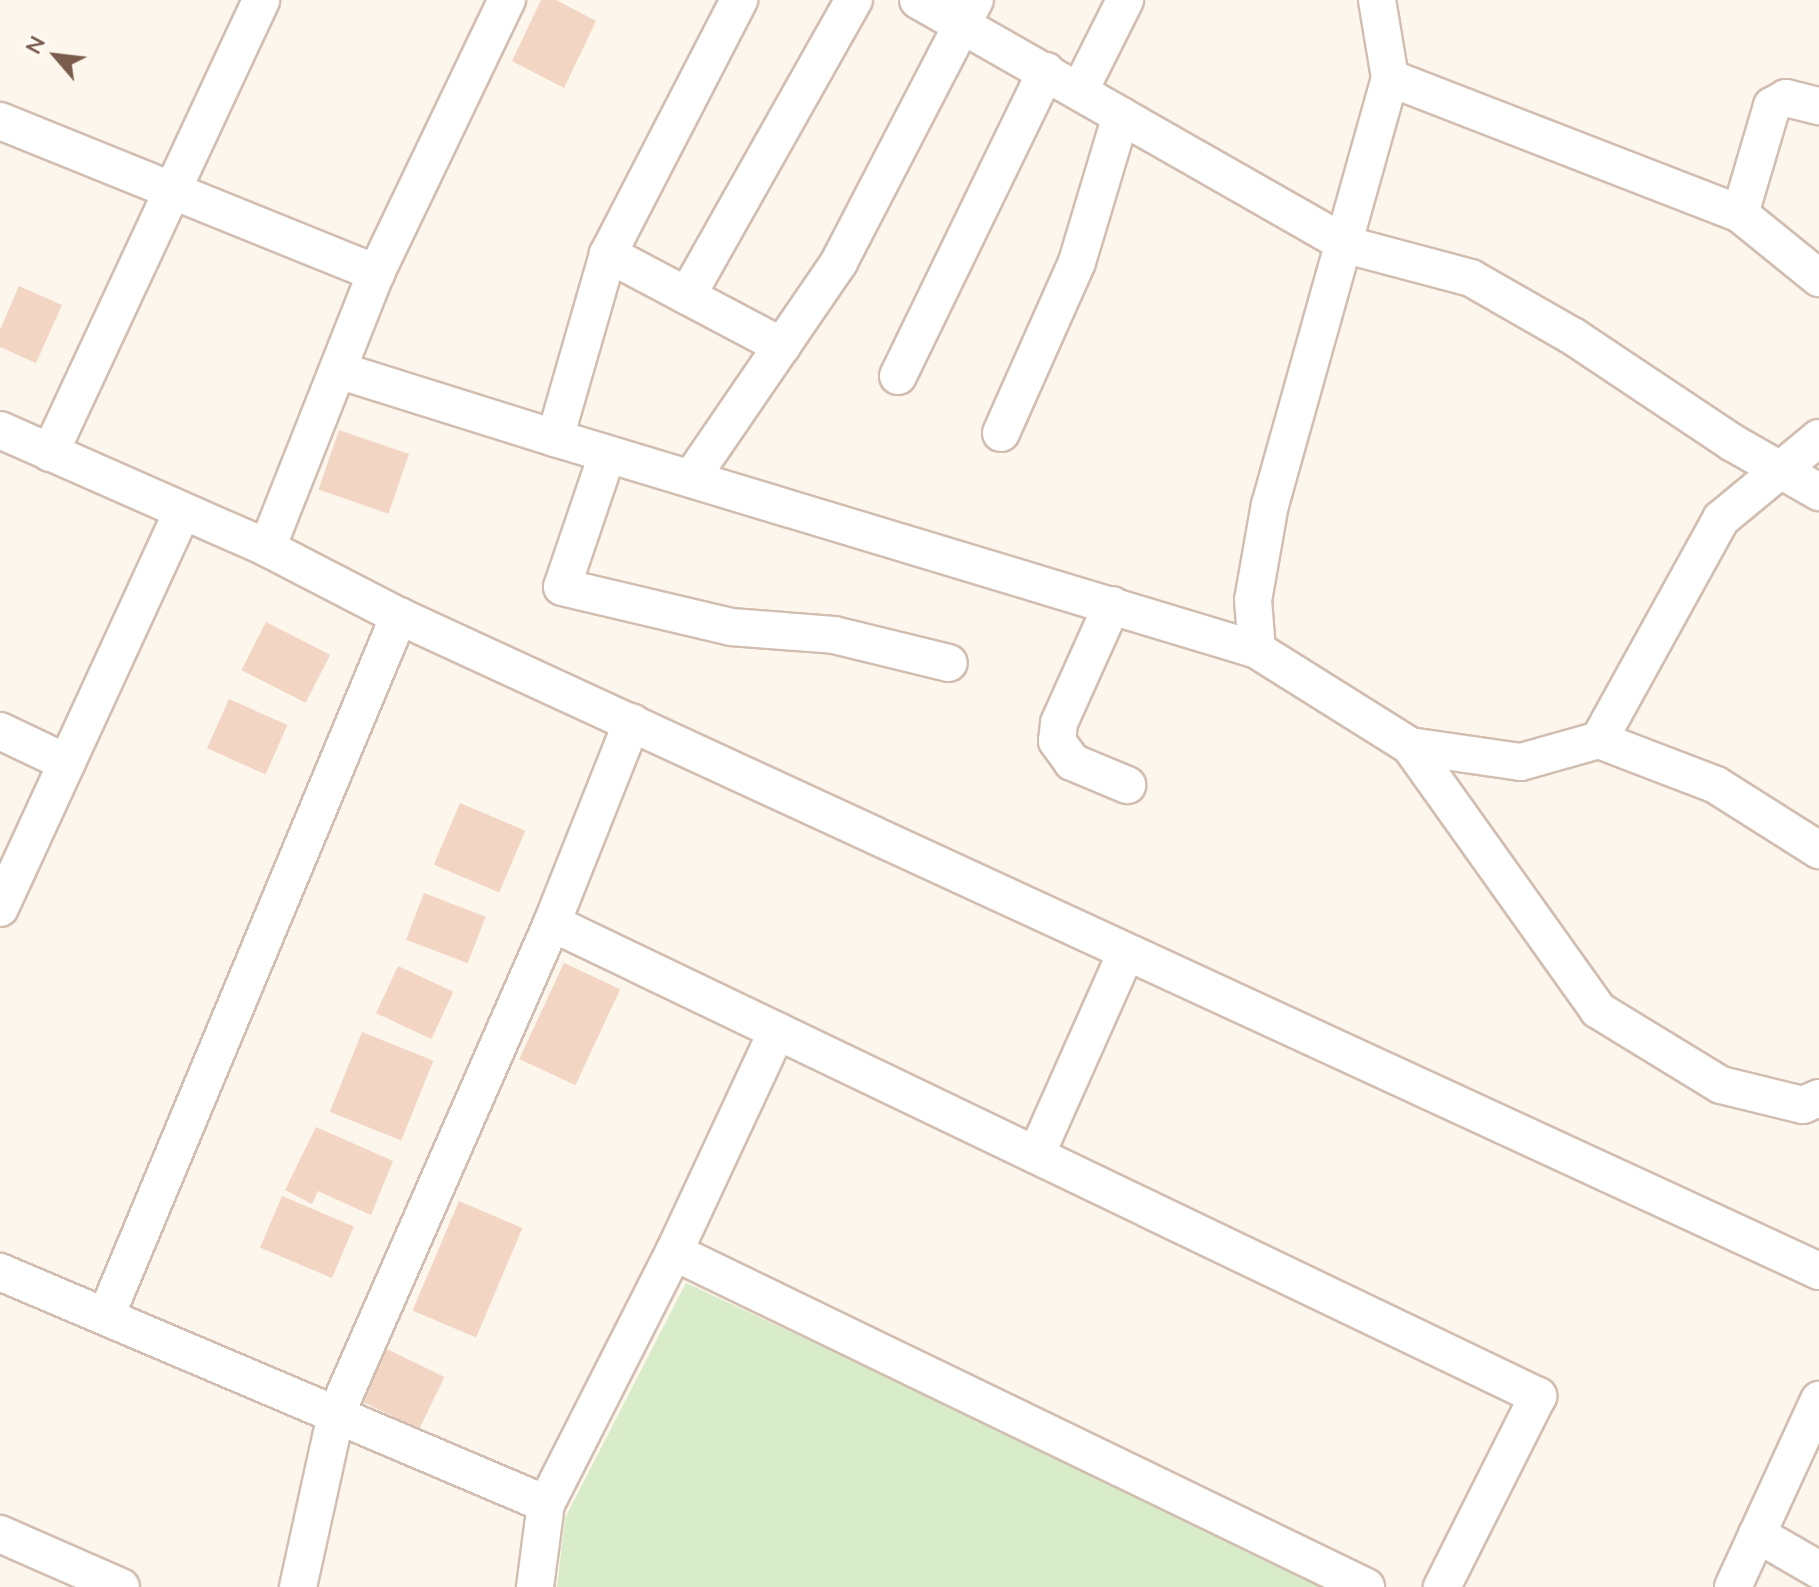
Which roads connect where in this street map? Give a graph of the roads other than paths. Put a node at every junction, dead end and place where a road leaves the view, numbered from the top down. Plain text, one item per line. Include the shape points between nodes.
1 (261, 0) edge
2 (507, 0) edge
3 (739, 0) edge
4 (854, 0) edge
5 (918, 0) edge
6 (1125, 0) edge
7 (1377, 0) edge
8 (969, 13) edge
9 (1046, 71) junction
10 (1390, 78) junction
11 (1080, 90) junction
12 (1819, 106) edge
13 (1121, 115) junction
14 (0, 121) edge
15 (174, 193) junction
16 (1740, 214) junction
17 (1347, 245) junction
18 (608, 254) junction
19 (376, 273) junction
20 (1819, 278) edge
21 (687, 296) junction
22 (782, 346) junction
23 (341, 371) junction
24 (898, 376) dead end
25 (0, 430) edge
26 (1001, 433) dead end
27 (555, 438) junction
28 (1819, 438) edge
29 (50, 453) junction
30 (607, 455) junction
31 (1779, 471) junction
32 (692, 477) junction
33 (1819, 492) edge
34 (182, 513) junction
35 (267, 548) junction
36 (1112, 605) junction
37 (399, 616) junction
38 (1257, 650) junction
39 (949, 663) dead end
40 (632, 722) junction
41 (0, 731) edge
42 (1599, 740) junction
43 (1410, 746) junction
44 (67, 763) junction
45 (1127, 785) dead end
46 (1819, 850) edge
47 (0, 908) edge
48 (552, 923) junction
49 (1126, 953) junction
50 (777, 1031) junction
51 (1819, 1098) edge
52 (1036, 1155) junction
53 (674, 1252) junction
54 (1819, 1271) edge
55 (0, 1272) edge
56 (106, 1316) junction
57 (1819, 1400) edge
58 (336, 1414) junction
59 (546, 1504) junction
60 (0, 1534) edge
61 (1757, 1534) junction
62 (1819, 1570) edge
63 (121, 1587) edge
64 (298, 1587) edge
65 (535, 1587) edge
66 (1366, 1587) edge
67 (1442, 1587) edge
68 (1733, 1587) edge

1 - 15 street
2 - 19 street
3 - 18 street
4 - 21 street
5 - 8 street
6 - 11 street
7 - 10 street
8 - 9 street
8 - 22 street via 839,262
9 - 11 street
9 - 24 street
10 - 16 street
10 - 17 street
11 - 13 street
12 - 16 street via 1786,98 1772,106
13 - 17 street
13 - 26 street via 1077,262
14 - 15 street
15 - 19 street
15 - 29 street
16 - 20 street
17 - 31 street via 1471,278 1574,337
17 - 38 street via 1292,412 1270,504 1253,600
18 - 21 street
18 - 27 street
19 - 23 street
21 - 22 street
22 - 32 street
23 - 27 street
23 - 35 street
25 - 29 street
27 - 30 street
28 - 31 street
29 - 34 street
30 - 32 street
30 - 39 street via 562,587 731,627 834,635
31 - 33 street
31 - 42 street via 1721,519
32 - 36 street
34 - 35 street
34 - 44 street
35 - 37 street
36 - 38 street
36 - 45 street via 1064,710 1057,741 1072,762
37 - 40 street
37 - 56 street
38 - 43 street
40 - 48 street
40 - 49 street
41 - 44 street
42 - 43 street via 1521,762
42 - 46 street via 1716,785
43 - 51 street via 1598,1010 1721,1085 1803,1105
44 - 47 street
48 - 50 street
48 - 58 street
49 - 52 street
49 - 54 street
50 - 52 street
50 - 53 street
52 - 67 street via 1538,1396
53 - 59 street
53 - 66 street
55 - 56 street
56 - 58 street
57 - 61 street
58 - 59 street
58 - 64 street
59 - 65 street
60 - 63 street
61 - 62 street
61 - 68 street

